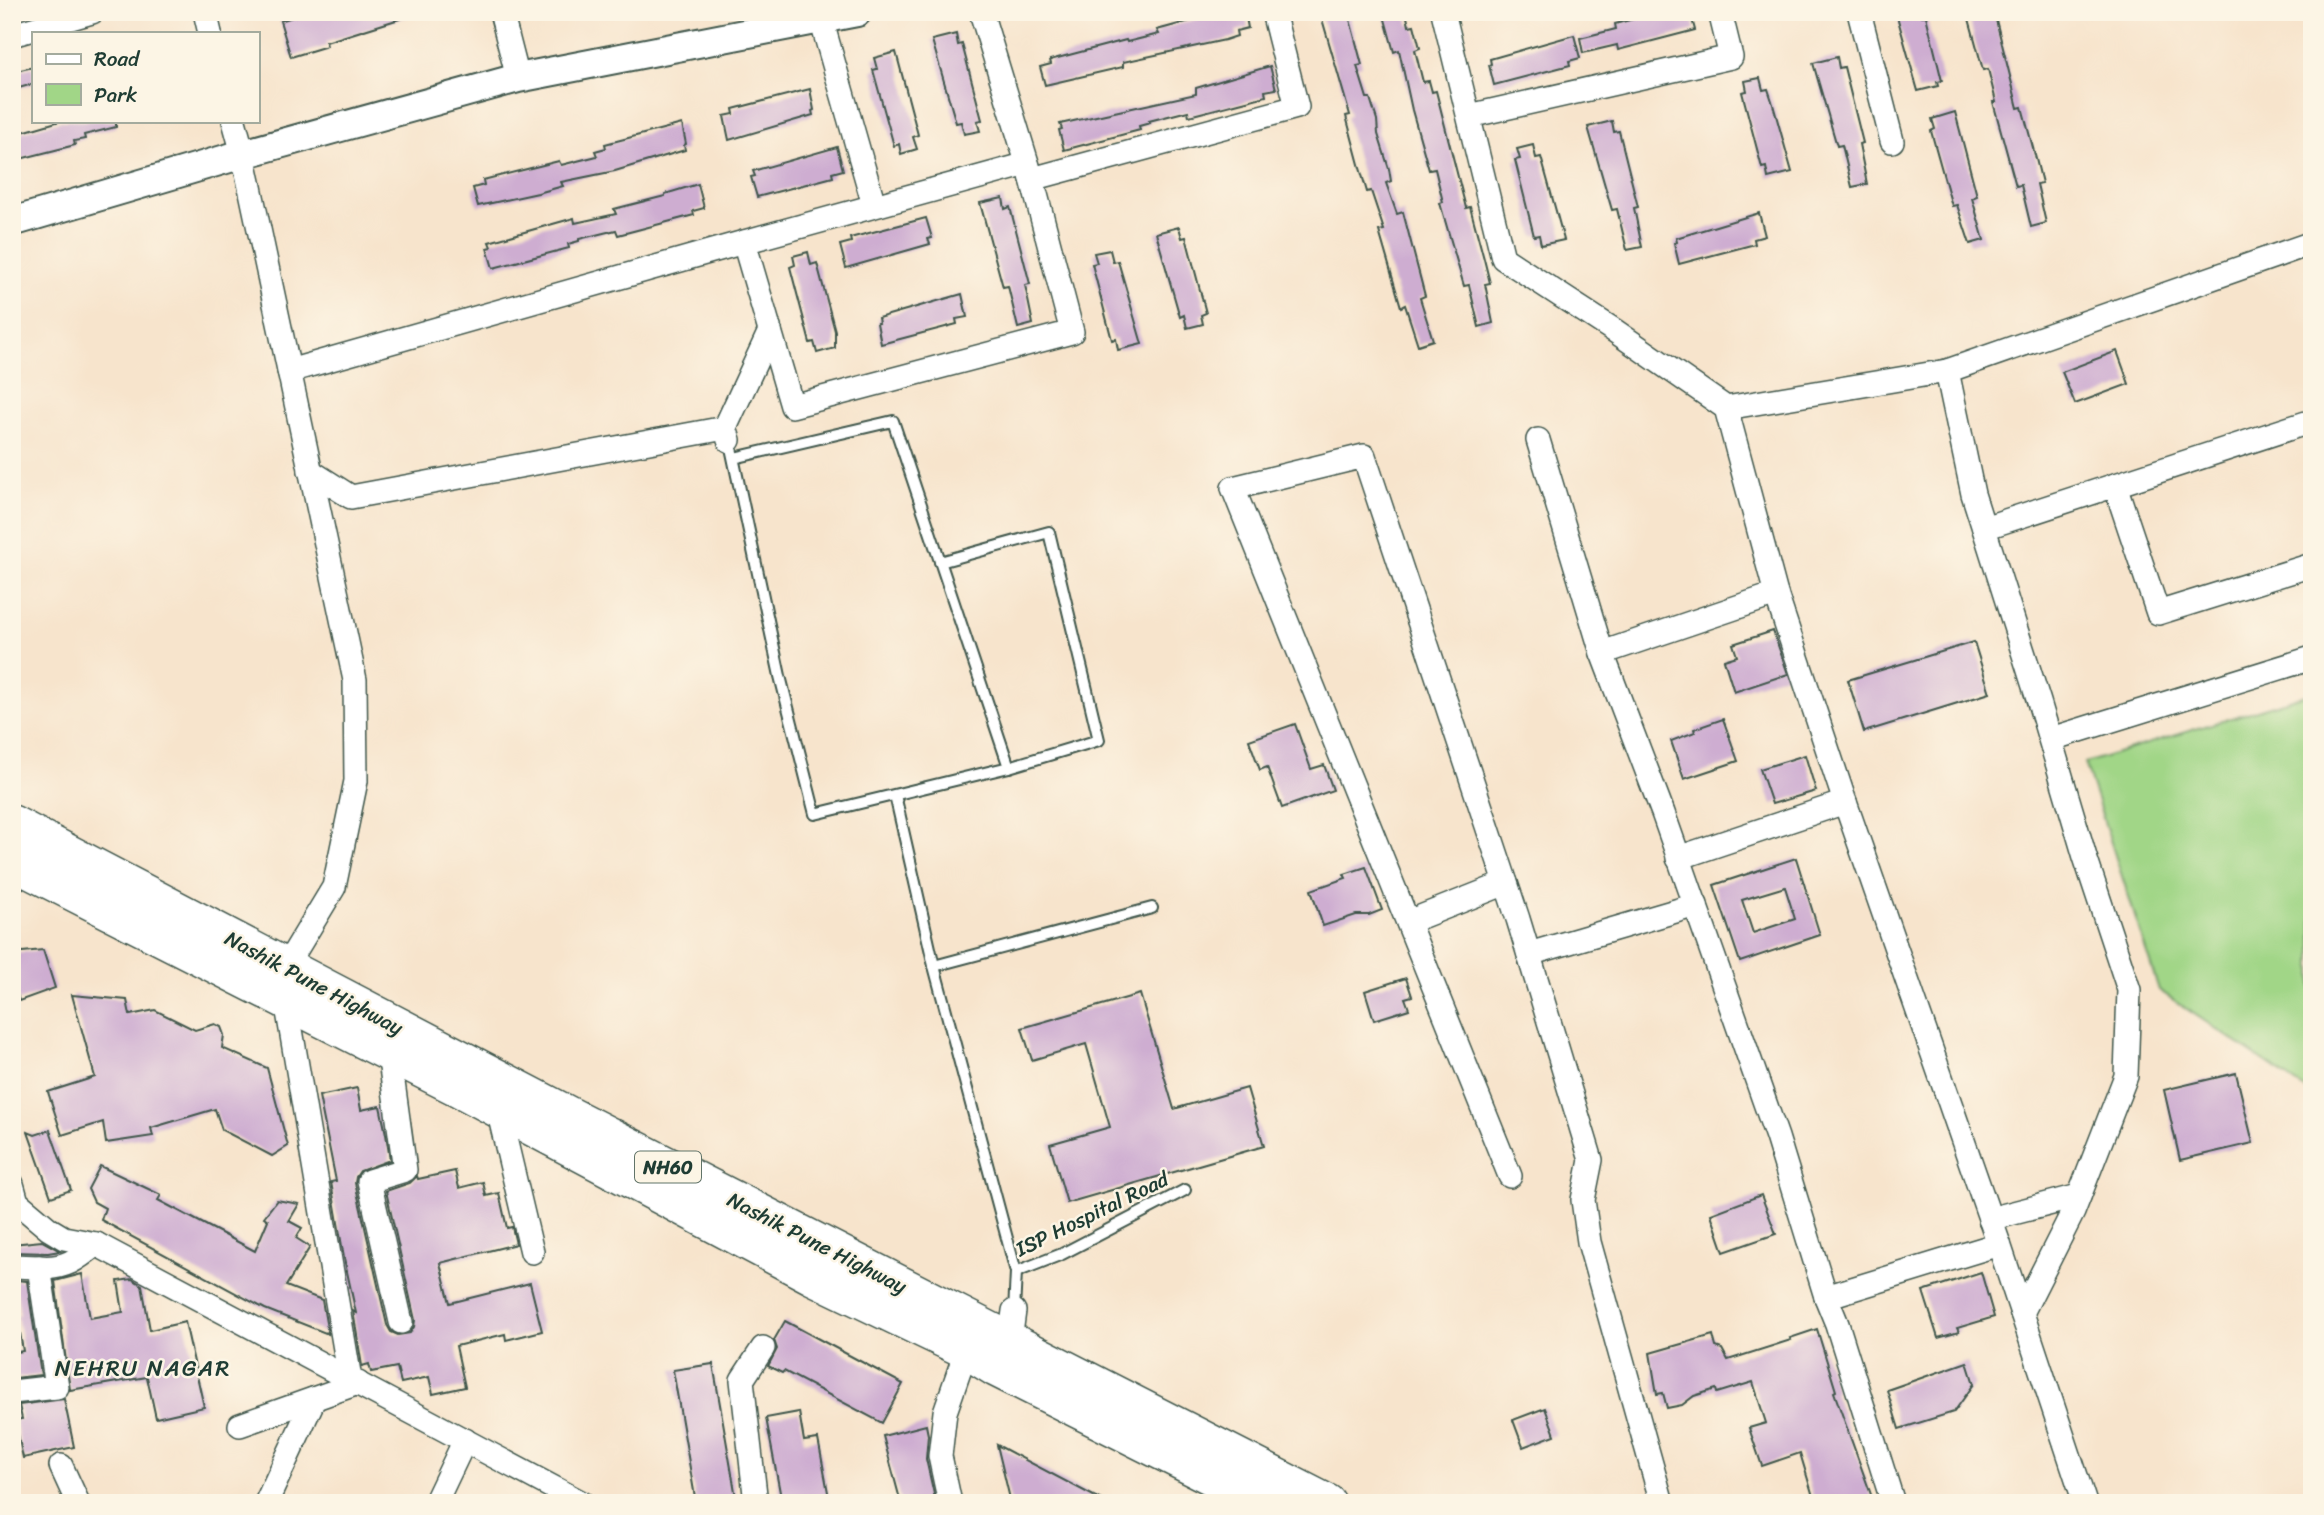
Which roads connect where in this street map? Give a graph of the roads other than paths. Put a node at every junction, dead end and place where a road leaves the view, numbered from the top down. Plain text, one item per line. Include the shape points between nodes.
1 (92, 12) edge
2 (205, 12) edge
3 (501, 12) edge
4 (857, 12) edge
5 (981, 12) edge
6 (1273, 12) edge
7 (1443, 12) edge
8 (1720, 12) edge
9 (1859, 12) edge
10 (820, 16) edge
11 (15, 27) edge
12 (210, 32) edge
13 (518, 78) junction
14 (1469, 116) junction
15 (234, 122) edge
16 (1892, 141) dead end
17 (243, 154) junction
18 (1029, 172) junction
19 (874, 205) junction
20 (12, 222) edge
21 (744, 242) junction
22 (2312, 243) edge
23 (770, 331) junction
24 (289, 371) junction
25 (1948, 371) junction
26 (1726, 408) junction
27 (2312, 421) edge
28 (1538, 440) dead end
29 (730, 443) junction
30 (310, 471) junction
31 (2115, 485) junction
32 (1984, 528) junction
33 (940, 562) junction
34 (2312, 565) edge
35 (1776, 594) junction
36 (1602, 653) junction
37 (2312, 658) edge
38 (2051, 739) junction
39 (1009, 767) junction
40 (895, 795) junction
41 (1845, 802) junction
42 (12, 824) edge
43 (1678, 858) junction
44 (12, 862) edge
45 (1506, 883) junction
46 (1696, 905) junction
47 (1152, 908) dead end
48 (1408, 922) junction
49 (1529, 954) junction
50 (934, 966) junction
51 (285, 984) junction
52 (389, 1053) junction
53 (498, 1109) junction
54 (1510, 1176) dead end
55 (1185, 1190) dead end
56 (14, 1196) edge
57 (2079, 1196) junction
58 (1990, 1219) junction
59 (96, 1244) junction
60 (1999, 1244) junction
61 (532, 1252) dead end
62 (12, 1266) edge
63 (39, 1267) junction
64 (1016, 1272) junction
65 (1826, 1297) junction
66 (2022, 1313) junction
67 (401, 1322) dead end
68 (993, 1339) junction
69 (763, 1348) dead end
70 (354, 1381) junction
71 (12, 1392) edge
72 (314, 1399) junction
73 (240, 1426) dead end
74 (465, 1440) junction
75 (61, 1466) dead end
76 (78, 1503) edge
77 (266, 1503) edge
78 (435, 1503) edge
79 (582, 1503) edge
80 (756, 1503) edge
81 (950, 1503) edge
82 (1265, 1503) edge
83 (1327, 1503) edge
84 (1662, 1503) edge
85 (1893, 1503) edge
86 (2085, 1503) edge

1 - 11 street
2 - 12 street
3 - 13 street
4 - 10 street
5 - 18 street
6 - 18 street via 1297,107
7 - 14 street
8 - 14 street via 1731,57
9 - 16 street
10 - 13 street
10 - 19 street
13 - 17 street
14 - 26 street via 1503,258
15 - 17 street
17 - 20 street
17 - 24 street
18 - 19 street
18 - 23 street via 1073,332 792,406
19 - 21 street
21 - 23 street
21 - 24 street
22 - 25 street
23 - 29 street
24 - 30 street
25 - 26 street
25 - 32 street
26 - 35 street
27 - 31 street
28 - 36 street
29 - 30 street via 351,497
29 - 33 lane via 893,421
29 - 40 lane via 815,814
30 - 51 street via 355,680 356,781 334,887
31 - 32 street
31 - 34 street via 2158,613
32 - 38 street
33 - 39 lane
33 - 39 lane via 1049,532 1099,740
35 - 36 street
35 - 41 street
36 - 43 street
37 - 38 street
38 - 57 street via 2129,990 2126,1076
39 - 40 lane
40 - 50 lane
41 - 43 street
41 - 58 street
42 - 51 highway, Nashik Pune Highway / NH60
43 - 46 street
44 - 51 highway, Nashik Pune Highway / NH60
45 - 48 street
45 - 48 street via 1364,456 1233,488
45 - 49 street
46 - 49 street
46 - 65 street via 1777,1137
47 - 50 lane
48 - 54 street
49 - 84 street via 1591,1160 1583,1200 1590,1242
50 - 64 lane
51 - 52 highway, Nashik Pune Highway / NH60
51 - 68 highway, Nashik Pune Highway / NH60
51 - 70 street
52 - 53 highway, Nashik Pune Highway / NH60
52 - 67 street via 405,1170 369,1181
53 - 61 street
53 - 68 highway, Nashik Pune Highway / NH60 via 813,1276
55 - 64 lane, ISP Hospital Road via 1062,1254
56 - 59 street via 64,1238
57 - 58 street
57 - 66 street
58 - 60 street
59 - 63 street via 78,1260 53,1269
59 - 70 street
60 - 65 street
60 - 66 street
62 - 63 street
63 - 71 street via 57,1387
64 - 68 lane
65 - 85 street
66 - 86 street
68 - 81 street via 946,1412 940,1456
68 - 82 highway, Nashik Pune Highway / NH60
68 - 83 highway, Nashik Pune Highway / NH60
69 - 80 street via 742,1380
70 - 72 street
70 - 74 street
72 - 73 street
72 - 77 street
74 - 78 street
74 - 79 street
75 - 76 street

